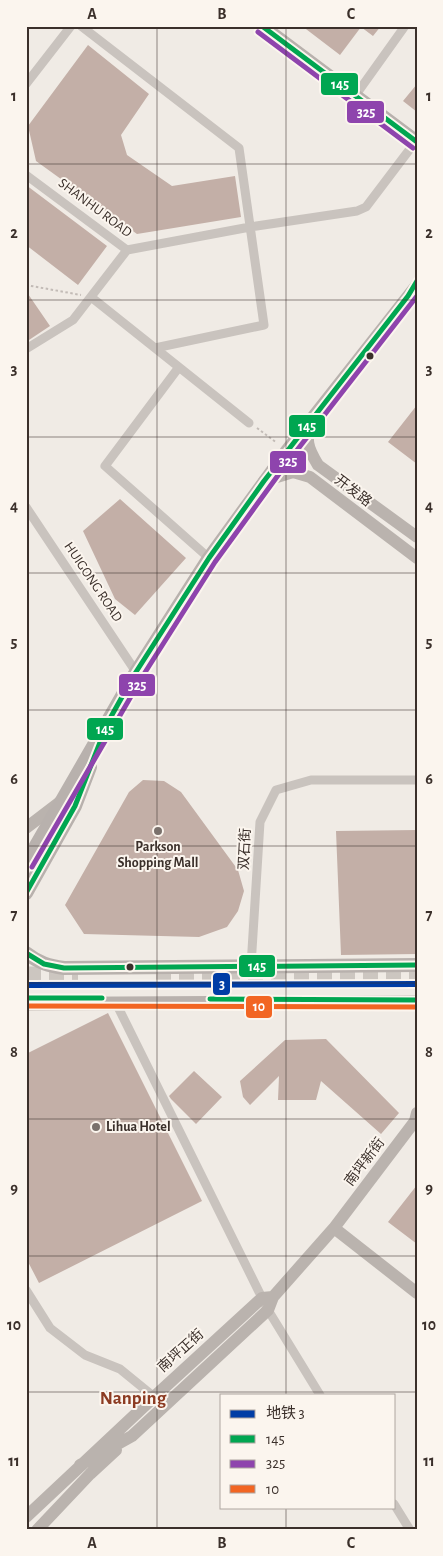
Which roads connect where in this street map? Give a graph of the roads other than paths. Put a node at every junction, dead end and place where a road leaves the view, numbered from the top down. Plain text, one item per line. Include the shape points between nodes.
1 (71, 26) edge
2 (81, 26) edge
3 (262, 26) edge
4 (405, 26) edge
5 (26, 84) edge
6 (355, 96) junction
7 (416, 141) edge
8 (26, 174) edge
9 (250, 227) junction
10 (128, 250) junction
11 (417, 281) edge
12 (412, 291) edge
13 (91, 297) junction
14 (155, 348) junction
15 (26, 350) edge
16 (179, 367) junction
17 (313, 418) junction
18 (249, 423) road end
19 (264, 481) junction
20 (26, 508) edge
21 (417, 537) edge
22 (209, 558) junction
23 (417, 558) edge
24 (136, 672) junction
25 (108, 722) junction
26 (417, 780) edge
27 (63, 799) junction
28 (26, 828) edge
29 (26, 863) edge
30 (26, 893) edge
31 (26, 953) edge
32 (417, 965) edge
33 (251, 966) junction
34 (417, 1002) edge
35 (26, 1004) edge
36 (116, 1004) junction
37 (417, 1113) edge
38 (334, 1228) junction
39 (26, 1290) edge
40 (417, 1293) edge
41 (268, 1297) junction
42 (268, 1310) junction
43 (319, 1394) edge
44 (154, 1397) junction
45 (164, 1405) junction
46 (132, 1436) junction
47 (80, 1465) junction
48 (396, 1507) edge
49 (26, 1516) edge
50 (37, 1530) edge
51 (410, 1530) edge

1 - 5 street
2 - 9 street via 239,148
3 - 6 main road
4 - 6 street
6 - 7 main road
7 - 9 street via 366,208
8 - 10 street, SHANHU ROAD
9 - 10 street
9 - 14 street via 264,325
10 - 13 street, SHANHU ROAD
11 - 12 main road
12 - 17 main road
13 - 14 street
13 - 15 street, SHANHU ROAD via 73,320
14 - 16 street
16 - 18 street
16 - 22 street via 105,466
17 - 19 main road
17 - 21 street, 开发路 via 307,434 309,449 318,465
19 - 22 main road
19 - 23 street, 开发路 via 293,472 310,477
20 - 24 street, HUIGONG ROAD
22 - 24 main road
24 - 25 main road
25 - 27 main road
25 - 30 main road via 75,806
26 - 33 street, 双石街 via 311,780 276,790 260,822
27 - 28 street
27 - 29 main road
31 - 33 main road via 43,964 64,968
32 - 33 main road
34 - 36 main road
35 - 36 main road
36 - 41 street
37 - 38 street, 南坪新街 via 415,1121
38 - 40 street
38 - 41 street, 南坪新街
39 - 44 street via 50,1328 86,1355 120,1369
41 - 42 street, 南坪正街
41 - 44 street, 南坪正街
42 - 43 street
42 - 45 street, 南坪正街
44 - 45 street
44 - 47 street, 南坪正街
45 - 46 street, 南坪正街
46 - 47 street, 南坪正街
46 - 50 street via 90,1474
47 - 49 street, 南坪正街
48 - 51 street

